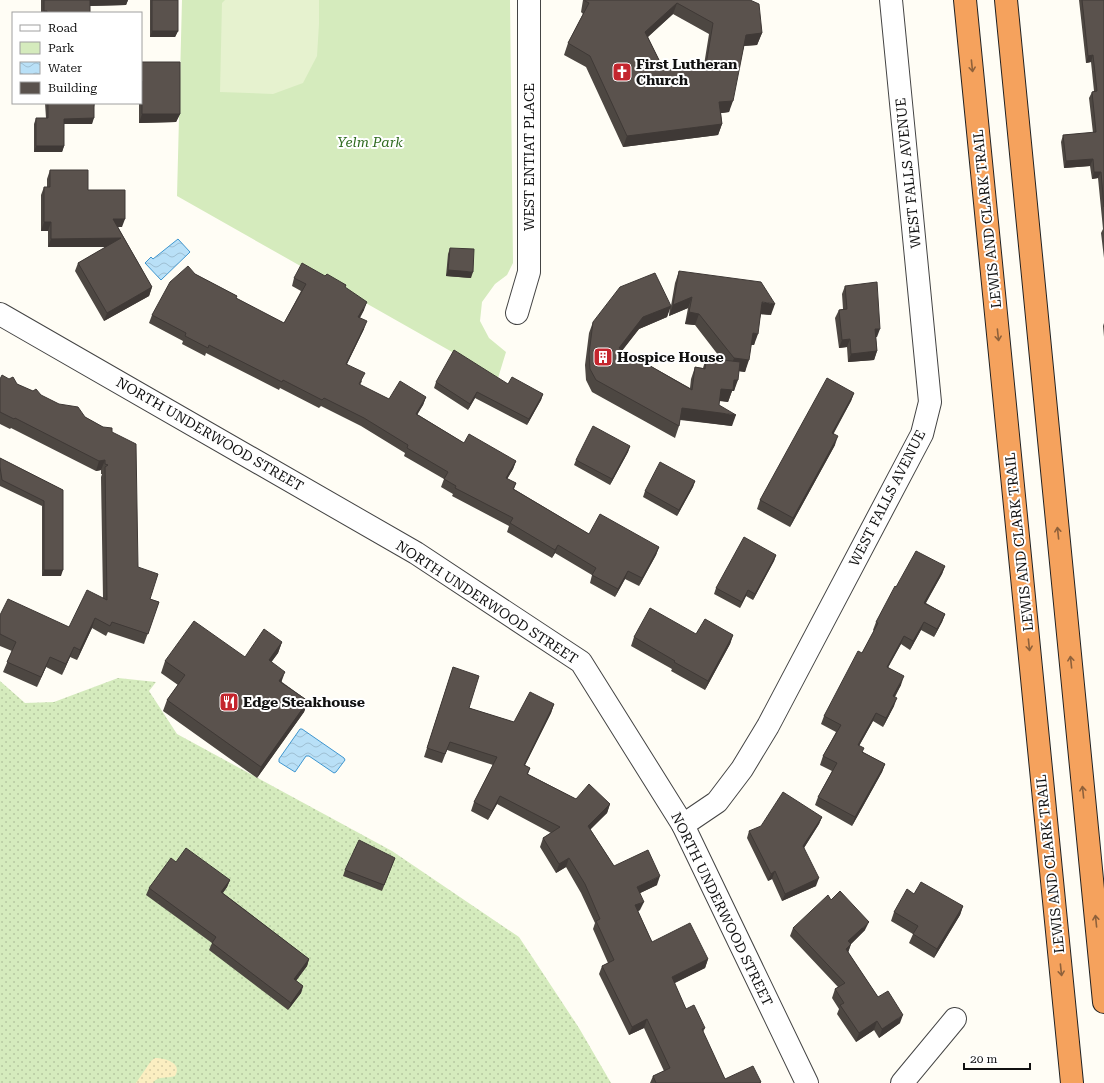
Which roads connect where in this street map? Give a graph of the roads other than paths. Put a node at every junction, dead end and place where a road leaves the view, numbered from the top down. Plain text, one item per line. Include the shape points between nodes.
1 (529, 0) edge
2 (891, 0) edge
3 (965, 0) edge
4 (1006, 0) edge
5 (517, 313) dead end
6 (0, 314) edge
7 (683, 825) junction
8 (1104, 1002) edge
9 (955, 1019) dead end
10 (807, 1083) edge
11 (902, 1083) edge
12 (1072, 1083) edge

1 - 5 street, WEST ENTIAT PLACE via 530,272
2 - 7 street, WEST FALLS AVENUE via 930,402 922,434 768,726 742,769 717,802
3 -> 12 highway, LEWIS AND CLARK TRAIL
8 -> 4 highway
6 - 7 street, NORTH UNDERWOOD STREET via 416,553 581,662
7 - 10 street, NORTH UNDERWOOD STREET
9 - 11 street

